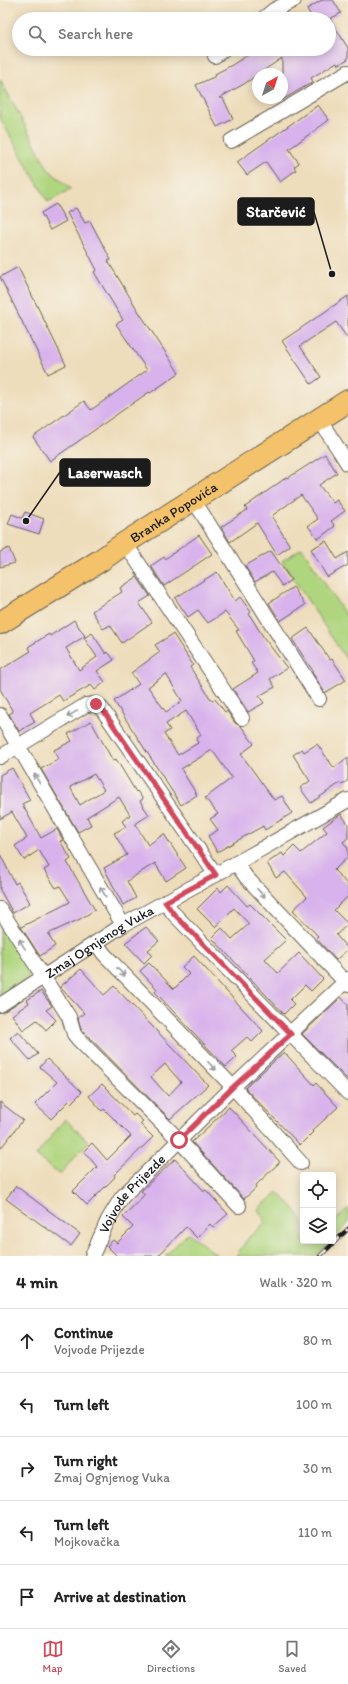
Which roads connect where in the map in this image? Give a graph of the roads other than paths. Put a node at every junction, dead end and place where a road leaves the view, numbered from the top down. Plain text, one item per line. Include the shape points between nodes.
1 (294, 0) edge
2 (272, 12) edge
3 (348, 72) edge
4 (231, 141) dead end
5 (348, 401) edge
6 (319, 419) junction
7 (348, 464) edge
8 (193, 499) junction
9 (125, 543) junction
10 (0, 624) edge
11 (320, 699) dead end
12 (0, 715) edge
13 (242, 718) dead end
14 (18, 746) junction
15 (0, 757) edge
16 (348, 800) edge
17 (236, 863) junction
18 (216, 875) junction
19 (165, 902) junction
20 (0, 909) edge
21 (123, 925) junction
22 (96, 943) junction
23 (43, 977) junction
24 (347, 982) edge
25 (0, 1006) edge
26 (291, 1034) junction
27 (233, 1087) junction
28 (348, 1093) edge
29 (179, 1140) junction
30 (300, 1163) dead end
31 (239, 1206) dead end
32 (92, 1256) edge

1 - 2 street
3 - 4 street
5 - 6 main road, Branka Popovića
6 - 7 street
6 - 8 main road, Branka Popovića
8 - 9 main road, Branka Popovića
8 - 11 street
9 - 10 main road, Branka Popovića
9 - 13 street
12 - 14 street
14 - 15 street
18 -> 14 street via 99,706 86,705
21 -> 14 street
16 - 17 street, Zmaj Ognjenog Vuka
17 - 18 street, Zmaj Ognjenog Vuka
17 -> 24 street via 246,877
18 - 19 street, Zmaj Ognjenog Vuka
19 - 21 street, Zmaj Ognjenog Vuka
19 - 26 street
23 -> 20 street
21 - 22 street, Zmaj Ognjenog Vuka
22 - 23 street, Zmaj Ognjenog Vuka
22 -> 27 street
23 - 25 street, Zmaj Ognjenog Vuka
23 - 29 street via 69,1018 78,1039
24 - 26 street, Vojvode Prijezde
26 - 27 street, Vojvode Prijezde
26 - 28 street
27 - 29 street, Vojvode Prijezde
27 - 30 street
29 - 31 street
29 - 32 street, Vojvode Prijezde via 122,1197 108,1220

